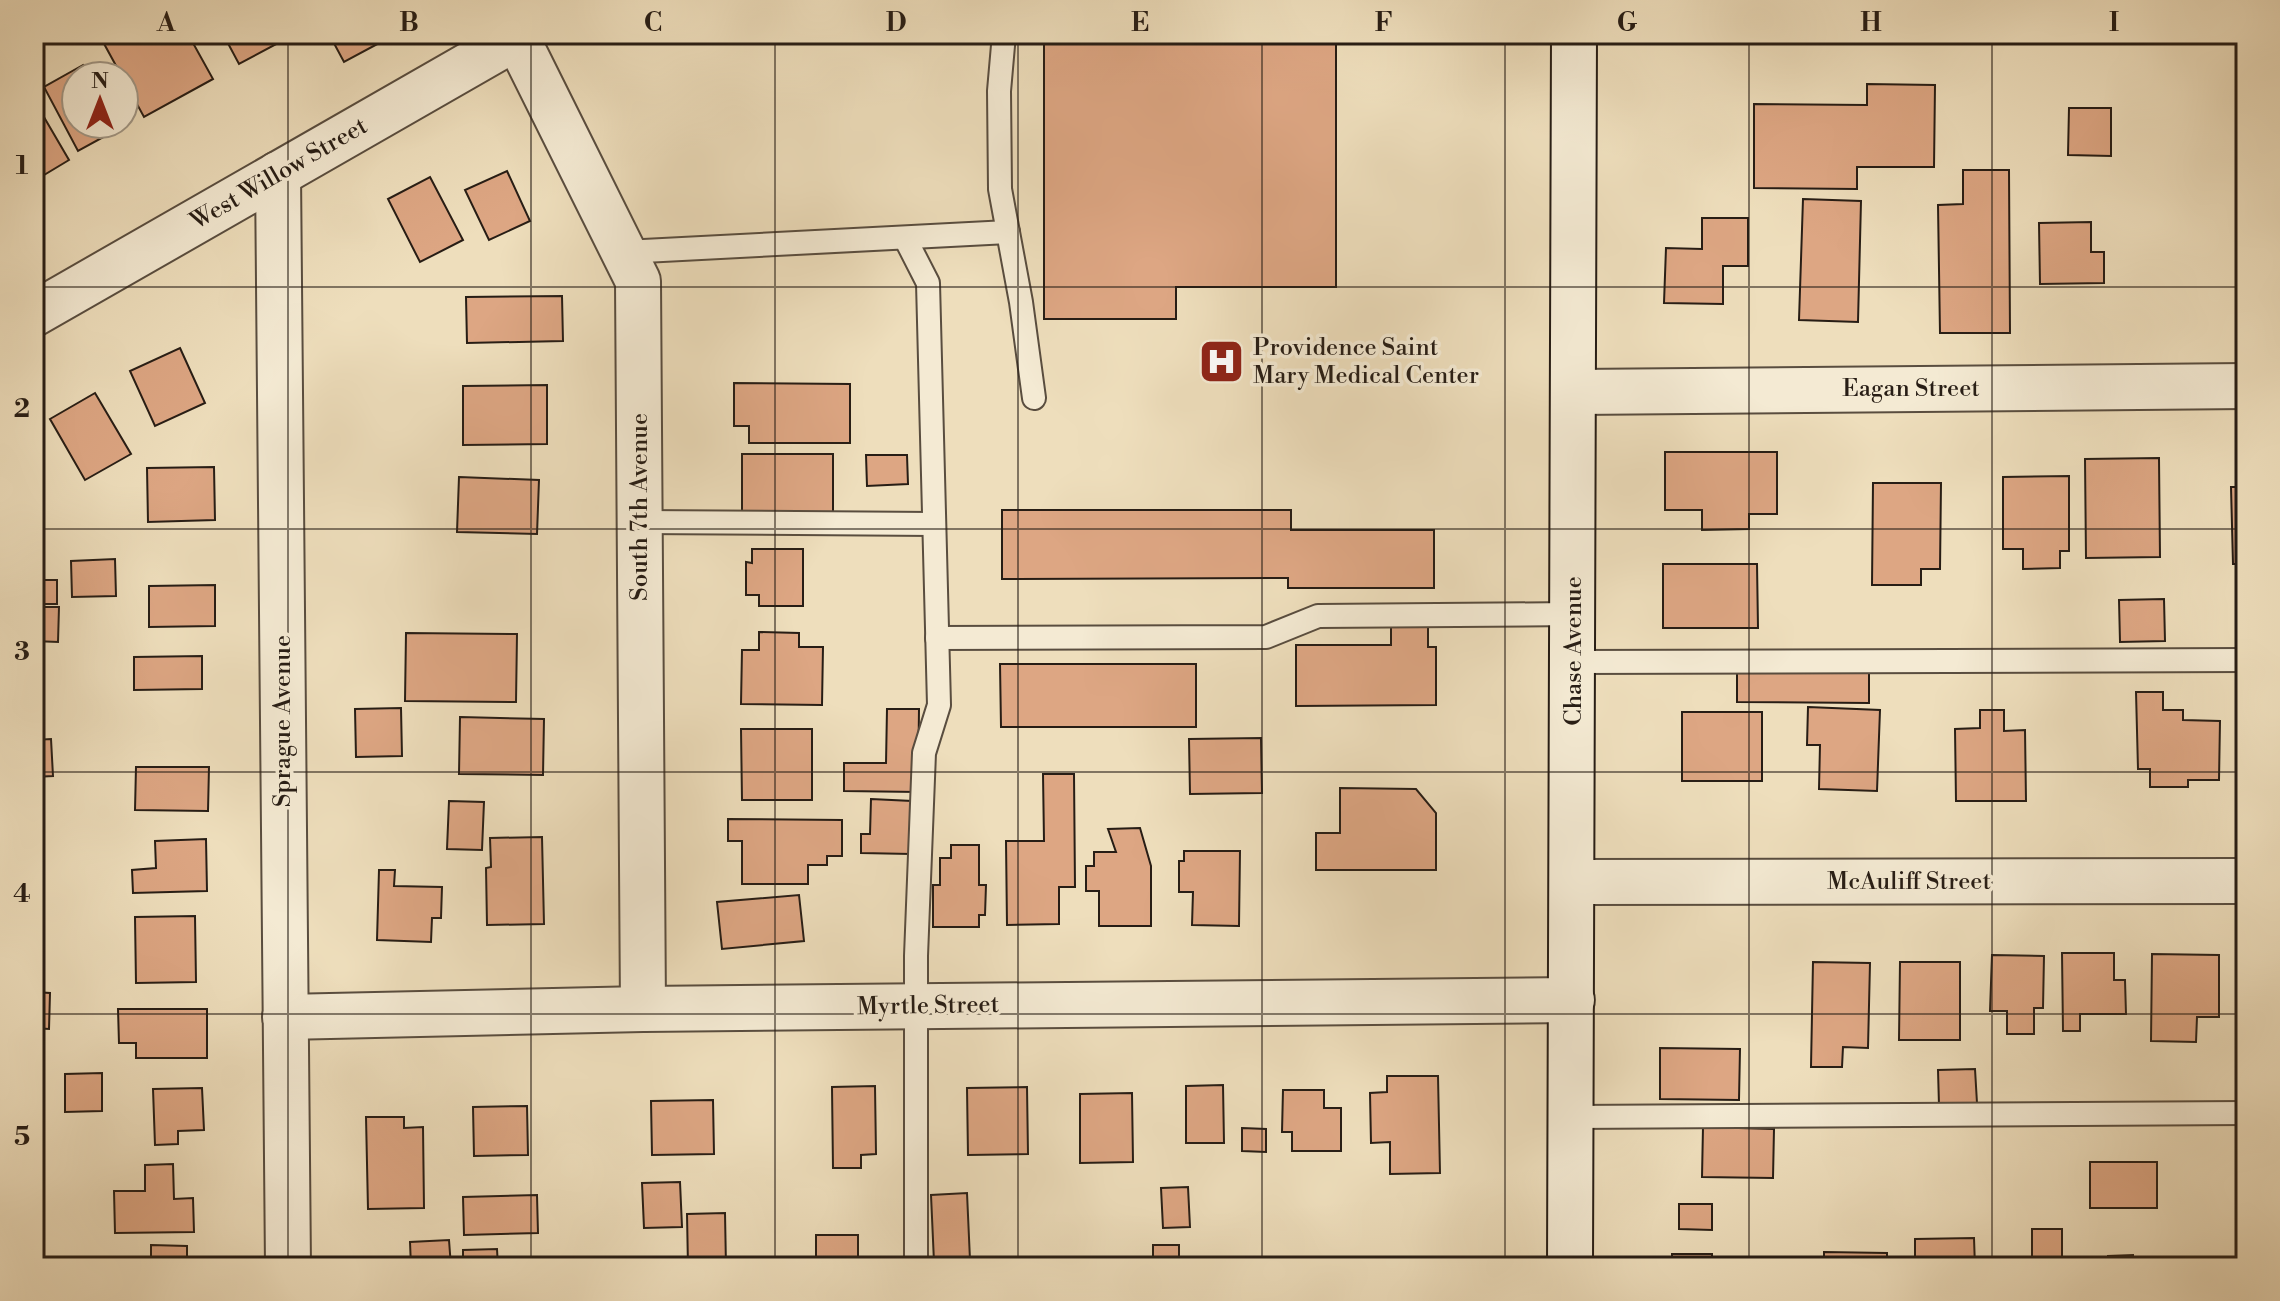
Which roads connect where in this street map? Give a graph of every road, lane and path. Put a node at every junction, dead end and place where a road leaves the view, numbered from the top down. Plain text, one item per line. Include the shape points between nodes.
1 (1004, 34) edge
2 (1574, 34) edge
3 (518, 35) edge
4 (278, 174) junction
5 (1008, 232) junction
6 (905, 238) junction
7 (624, 252) junction
8 (34, 314) edge
9 (2246, 386) edge
10 (1576, 392) junction
11 (1034, 398) dead end
12 (640, 522) junction
13 (934, 524) junction
14 (1574, 614) junction
15 (937, 638) junction
16 (2246, 660) edge
17 (1574, 662) junction
18 (2246, 881) edge
19 (1573, 882) junction
20 (1572, 1000) junction
21 (914, 1006) junction
22 (643, 1009) junction
23 (285, 1017) junction
24 (2246, 1113) edge
25 (1571, 1117) junction
26 (288, 1267) edge
27 (916, 1267) edge
28 (1570, 1267) edge

1 - 5 lane via 999,163
2 - 10 street, Chase Avenue
3 - 4 street, West Willow Street
3 - 7 street, South 7th Avenue
4 - 8 street, West Willow Street
4 - 23 street, Sprague Avenue
5 - 6 lane
5 - 11 lane
6 - 7 lane
6 - 13 lane via 928,283
7 - 12 street, South 7th Avenue via 638,281
9 - 10 street, Eagan Street
10 - 14 street, Chase Avenue
12 - 13 lane
12 - 22 street, South 7th Avenue
13 - 15 lane
14 - 15 lane via 1318,616 1266,637
14 - 17 street, Chase Avenue
15 - 21 lane via 939,705 924,753
16 - 17 lane
17 - 19 street, Chase Avenue
18 - 19 street, McAuliff Street
19 - 20 street, Chase Avenue
20 - 21 street, Myrtle Street
20 - 25 street, Chase Avenue
21 - 22 street, Myrtle Street
21 - 27 lane
22 - 23 street, Myrtle Street
23 - 26 street, Sprague Avenue
24 - 25 lane
25 - 28 street, Chase Avenue

